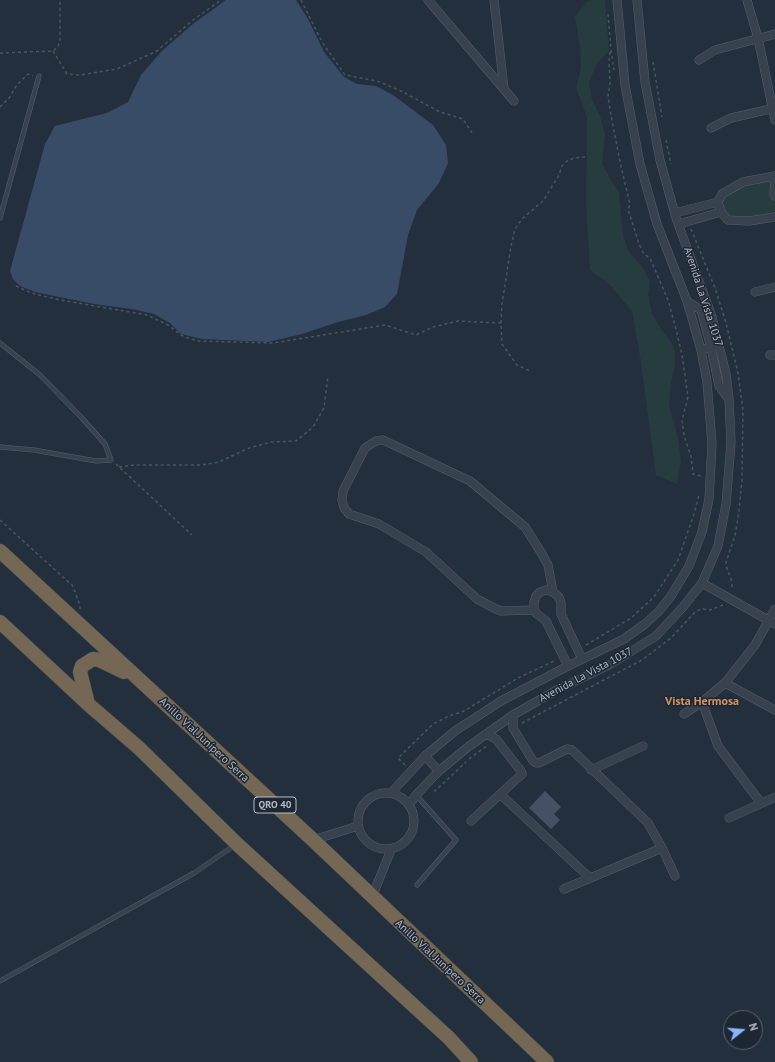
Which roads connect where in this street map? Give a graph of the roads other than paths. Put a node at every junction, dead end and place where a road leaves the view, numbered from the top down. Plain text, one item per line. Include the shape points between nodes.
1 (428, 0) edge
2 (494, 0) edge
3 (617, 0) edge
4 (637, 0) edge
5 (747, 0) edge
6 (775, 34) edge
7 (758, 38) junction
8 (699, 60) dead end
9 (39, 77) road end
10 (504, 90) junction
11 (514, 101) dead end
12 (773, 108) edge
13 (775, 120) edge
14 (711, 128) dead end
15 (775, 176) edge
16 (775, 196) edge
17 (718, 202) junction
18 (721, 212) junction
19 (675, 213) junction
20 (775, 217) edge
21 (0, 218) edge
22 (679, 224) junction
23 (775, 287) edge
24 (755, 292) dead end
25 (687, 301) junction
26 (0, 343) edge
27 (720, 345) junction
28 (711, 347) junction
29 (701, 350) junction
30 (729, 399) junction
31 (0, 447) edge
32 (0, 551) edge
33 (702, 583) junction
34 (553, 592) junction
35 (775, 609) edge
36 (534, 610) junction
37 (0, 622) edge
38 (772, 622) edge
39 (582, 659) junction
40 (568, 666) junction
41 (139, 679) junction
42 (725, 683) junction
43 (702, 702) junction
44 (88, 704) junction
45 (775, 710) edge
46 (684, 714) dead end
47 (513, 715) junction
48 (486, 734) junction
49 (643, 746) dead end
50 (425, 756) junction
51 (591, 770) junction
52 (439, 771) junction
53 (391, 793) junction
54 (500, 794) junction
55 (416, 795) junction
56 (775, 797) edge
57 (761, 803) junction
58 (410, 805) junction
59 (729, 818) dead end
60 (471, 821) dead end
61 (358, 826) junction
62 (313, 840) junction
63 (237, 844) junction
64 (662, 848) junction
65 (391, 850) junction
66 (675, 876) dead end
67 (590, 878) junction
68 (417, 885) dead end
69 (564, 889) dead end
70 (372, 897) junction
71 (0, 981) edge
72 (471, 1062) edge
73 (546, 1062) edge

1 - 10 street
2 - 10 street
3 - 25 street, Avenida La Vista 1037 via 625,85 640,164 657,224
4 - 19 street, Avenida La Vista 1037 via 647,90 660,160
5 - 7 street
6 - 7 street
7 - 8 street via 715,50
7 - 12 street
9 - 21 lane
10 - 11 street
12 - 13 street
12 - 14 street via 731,118
15 - 16 street
15 - 17 street via 743,182 722,194
17 - 18 street
17 - 19 street
18 - 20 street via 728,220 749,221
18 - 22 street
19 - 22 street, Avenida La Vista 1037
22 - 27 street, Avenida La Vista 1037
23 - 24 street
25 - 28 street via 701,310
25 - 29 street, Avenida La Vista 1037
26 - 31 lane via 40,375 82,418 105,444 112,460 96,461
27 - 28 street
27 - 30 street, Avenida La Vista 1037
28 - 29 street
28 - 30 street via 719,386
29 - 39 street, Avenida La Vista 1037 via 708,390 712,444 709,500 702,532 689,566 663,606 645,624 624,639
30 - 33 street, Avenida La Vista 1037 via 731,443 726,504 718,546
32 - 41 highway, Anillo Vial Junípero Serra / QRO 40
33 - 38 street
33 - 47 street, Avenida La Vista 1037 via 656,636 609,665 556,690
34 - 36 street via 540,592 534,602
34 - 36 street via 548,565 525,527 470,481 383,440 365,448 343,491 344,508 349,514 379,524 426,552 477,599 494,608 501,611
34 - 39 street via 559,597 561,614
35 - 38 street
36 - 40 street via 546,621
37 - 44 highway
38 - 42 street
39 - 40 street, Avenida La Vista 1037
40 - 50 street, Avenida La Vista 1037 via 501,701 455,731
41 - 44 highway via 99,660 93,660 82,666 80,672
41 - 62 highway, Anillo Vial Junípero Serra / QRO 40
42 - 43 street
42 - 45 street
43 - 46 street
43 - 57 street via 718,746
44 - 63 highway via 139,748
47 - 48 street, Avenida La Vista 1037
47 - 51 street via 513,728 533,761 536,763 570,749
48 - 52 street, Avenida La Vista 1037
48 - 54 street via 496,739 522,771 522,774
49 - 51 street
50 - 52 street
50 - 53 street, Avenida La Vista 1037
51 - 64 street via 648,823
52 - 55 street, Avenida La Vista 1037
53 - 58 street via 402,797
53 - 61 street via 380,793 370,797 362,805 358,815
54 - 60 street
54 - 67 street
55 - 58 street, Avenida La Vista 1037
55 - 68 lane via 456,840
56 - 57 street
57 - 59 street
58 - 65 street via 414,827 410,838
61 - 62 street
61 - 65 street via 362,837 370,845
62 - 70 highway, Anillo Vial Junípero Serra / QRO 40
63 - 71 lane via 194,873
63 - 72 highway via 449,1038
64 - 66 street
64 - 67 street
65 - 70 street
67 - 69 street
70 - 73 highway, Anillo Vial Junípero Serra / QRO 40

